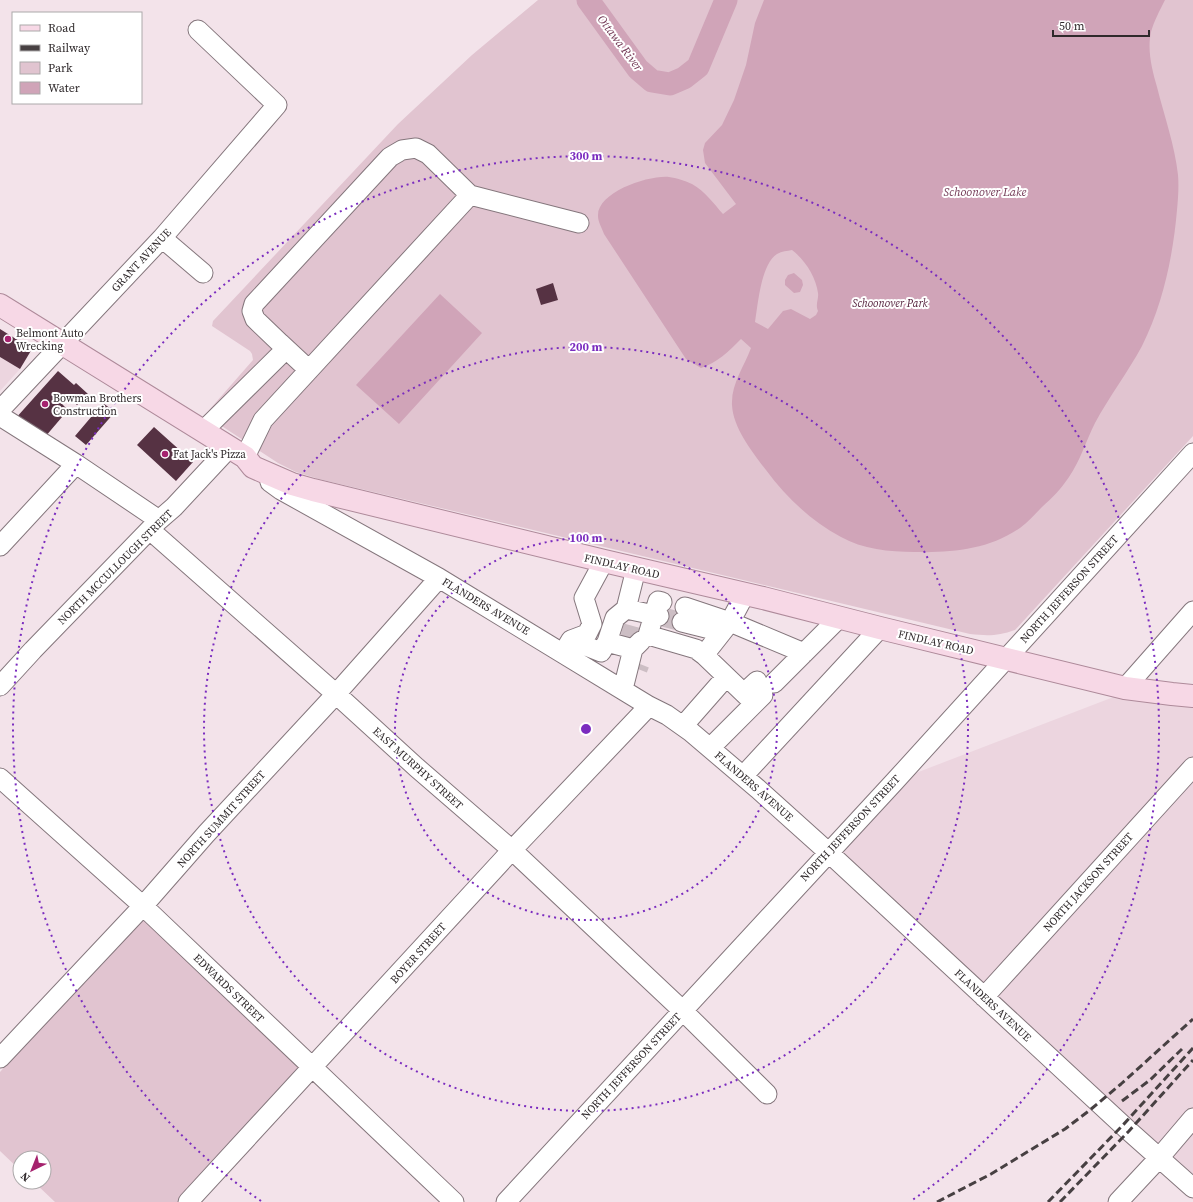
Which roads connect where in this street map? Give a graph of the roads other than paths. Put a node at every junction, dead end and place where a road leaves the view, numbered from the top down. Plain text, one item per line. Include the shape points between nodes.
1 (198, 30) dead end
2 (470, 195) junction
3 (579, 223) dead end
4 (162, 238) junction
5 (203, 273) dead end
6 (0, 305) edge
7 (280, 343) junction
8 (63, 344) junction
9 (309, 370) junction
10 (0, 410) edge
11 (0, 416) edge
12 (203, 431) junction
13 (1193, 453) edge
14 (242, 457) junction
15 (76, 464) junction
16 (155, 525) junction
17 (0, 546) edge
18 (604, 562) junction
19 (636, 569) junction
20 (439, 578) junction
21 (745, 594) junction
22 (1193, 611) edge
23 (684, 614) tunnel mouth
24 (839, 618) junction
25 (726, 627) junction
26 (880, 628) junction
27 (635, 634) junction
28 (567, 646) junction
29 (804, 653) junction
30 (704, 655) junction
31 (1006, 658) junction
32 (726, 677) junction
33 (764, 685) junction
34 (0, 686) edge
35 (624, 687) junction
36 (1125, 688) junction
37 (336, 694) junction
38 (1193, 696) edge
39 (649, 706) junction
40 (683, 726) junction
41 (710, 748) junction
42 (1193, 767) edge
43 (743, 776) junction
44 (0, 778) edge
45 (512, 850) junction
46 (828, 852) junction
47 (143, 906) junction
48 (984, 997) junction
49 (682, 1010) junction
50 (0, 1058) edge
51 (312, 1068) junction
52 (767, 1094) dead end
53 (1193, 1118) edge
54 (1159, 1158) junction
55 (1193, 1188) edge
56 (188, 1202) edge
57 (454, 1202) edge
58 (506, 1202) edge
59 (1118, 1202) edge

1 - 4 street, GRANT AVENUE via 277,104
2 - 3 street
2 - 7 street via 428,154 416,148 402,150 390,157 254,304 252,311 255,319
2 - 9 street, NORTH MCCULLOUGH STREET
4 - 5 street
4 - 8 street, GRANT AVENUE
6 - 8 main road, FINDLAY ROAD
7 - 9 street
7 - 12 street via 282,353
8 - 10 street, GRANT AVENUE
8 - 12 main road, FINDLAY ROAD
9 - 14 street, NORTH MCCULLOUGH STREET via 263,420
11 - 15 street, EAST MURPHY STREET
12 - 14 main road, FINDLAY ROAD
13 - 31 street, NORTH JEFFERSON STREET
14 - 16 street, NORTH MCCULLOUGH STREET via 174,507
14 - 18 main road, FINDLAY ROAD via 292,484
14 - 20 street, FLANDERS AVENUE via 281,490
15 - 16 street, EAST MURPHY STREET
15 - 17 street
16 - 34 street, NORTH MCCULLOUGH STREET
16 - 37 street, EAST MURPHY STREET
18 - 19 main road, FINDLAY ROAD
18 - 28 street via 584,598 592,624 587,634
19 - 21 main road, FINDLAY ROAD
19 - 27 street
20 - 28 street, FLANDERS AVENUE
20 - 37 street, NORTH SUMMIT STREET
21 - 24 main road, FINDLAY ROAD
21 - 25 street
22 - 36 street
23 - 25 street
24 - 26 main road, FINDLAY ROAD
24 - 29 street
25 - 29 street
25 - 30 street
26 - 31 main road, FINDLAY ROAD
26 - 43 street
27 - 28 street via 601,652
27 - 30 street via 696,649
27 - 35 street
28 - 35 street, FLANDERS AVENUE
29 - 33 street
30 - 32 street
31 - 36 main road, FINDLAY ROAD
31 - 46 street, NORTH JEFFERSON STREET
32 - 33 street
32 - 40 street
33 - 41 street
35 - 39 street, FLANDERS AVENUE
36 - 38 main road, FINDLAY ROAD
37 - 45 street, EAST MURPHY STREET
37 - 47 street, NORTH SUMMIT STREET
39 - 40 street, FLANDERS AVENUE
39 - 45 street, BOYER STREET
40 - 41 street, FLANDERS AVENUE
41 - 43 street, FLANDERS AVENUE
42 - 48 street, NORTH JACKSON STREET
43 - 46 street, FLANDERS AVENUE
44 - 47 street, EDWARDS STREET
45 - 49 street, EAST MURPHY STREET
45 - 51 street, BOYER STREET
46 - 48 street, FLANDERS AVENUE
46 - 49 street, NORTH JEFFERSON STREET
47 - 50 street, NORTH SUMMIT STREET
47 - 51 street, EDWARDS STREET
48 - 54 street, FLANDERS AVENUE
49 - 52 street, EAST MURPHY STREET
49 - 58 street, NORTH JEFFERSON STREET
51 - 56 street, BOYER STREET
51 - 57 street, EDWARDS STREET
53 - 54 street
54 - 55 street, FLANDERS AVENUE
54 - 59 street

